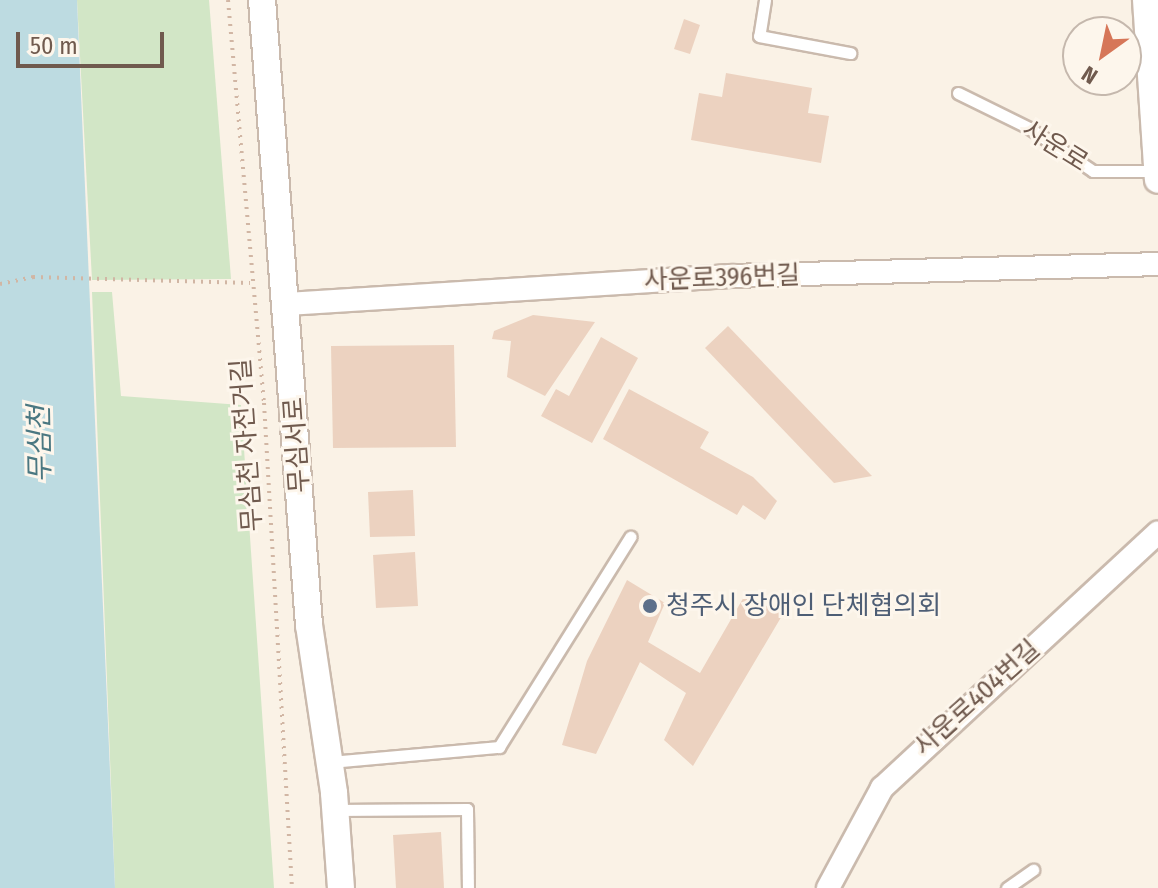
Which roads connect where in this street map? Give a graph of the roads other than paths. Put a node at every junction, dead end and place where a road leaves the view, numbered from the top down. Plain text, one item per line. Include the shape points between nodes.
1 (262, 0) edge
2 (765, 0) edge
3 (1146, 0) edge
4 (850, 53) dead end
5 (958, 93) dead end
6 (1156, 114) edge
7 (1157, 171) edge
8 (1158, 180) edge
9 (1158, 264) edge
10 (286, 304) junction
11 (1158, 532) edge
12 (630, 537) dead end
13 (330, 762) junction
14 (335, 810) junction
15 (1033, 870) dead end
16 (341, 888) edge
17 (468, 888) edge
18 (828, 888) edge
19 (1007, 888) edge

1 - 10 street, 무심서로
2 - 4 lane via 759,36
3 - 6 street
5 - 7 lane, 사운로 via 1029,128 1093,171
6 - 7 street
7 - 8 street
9 - 10 street, 사운로396번길 via 731,276
10 - 13 street, 무심서로 via 309,625
11 - 18 street, 사운로404번길 via 882,788
12 - 13 lane via 499,747
13 - 14 street, 무심서로
14 - 16 street, 무심서로
14 - 17 lane via 467,809
15 - 19 lane

